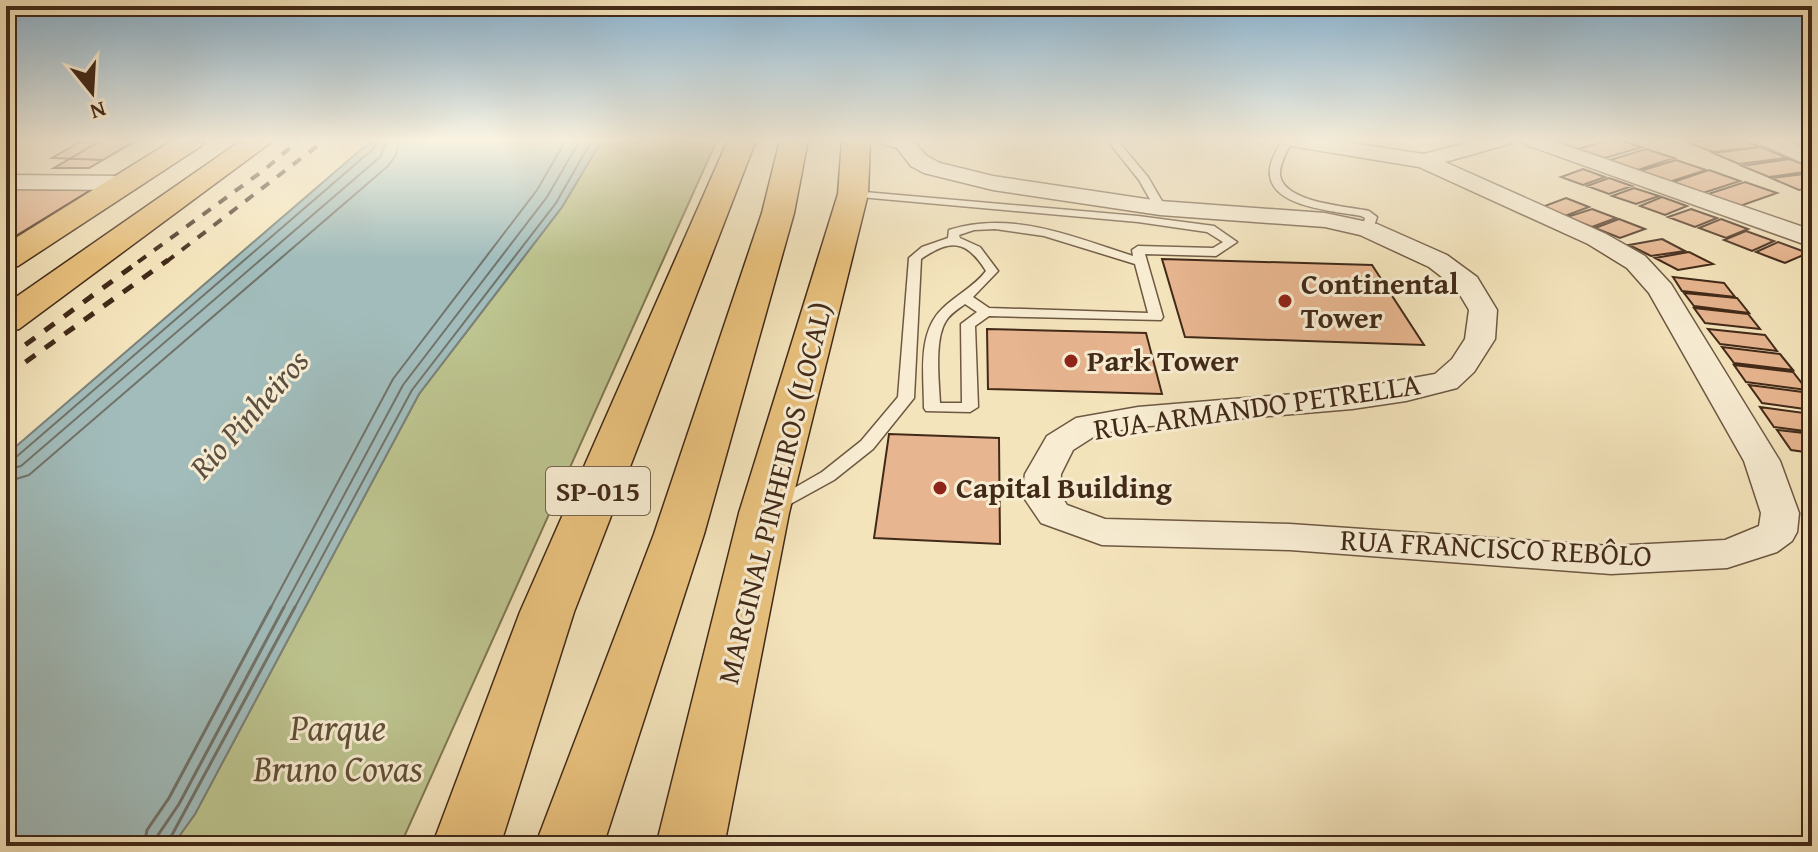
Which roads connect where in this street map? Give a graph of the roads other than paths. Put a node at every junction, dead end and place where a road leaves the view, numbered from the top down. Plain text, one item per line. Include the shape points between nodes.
1 (129, 180) edge
2 (204, 180) edge
3 (726, 180) edge
4 (785, 180) edge
5 (854, 180) edge
6 (982, 180) edge
7 (1144, 180) edge
8 (1277, 180) edge
9 (1466, 180) edge
10 (1644, 180) edge
11 (6, 182) edge
12 (124, 183) junction
13 (853, 194) junction
14 (1160, 208) junction
15 (1368, 229) junction
16 (134, 230) junction
17 (1812, 239) edge
18 (955, 240) junction
19 (6, 259) edge
20 (1141, 262) junction
21 (965, 298) junction
22 (6, 304) edge
23 (986, 312) junction
24 (6, 321) edge
25 (764, 513) junction
26 (1153, 534) joint
27 (466, 846) edge
28 (569, 846) edge
29 (690, 846) edge

1 - 12 highway
2 - 16 highway
3 - 27 highway, SP-015 via 547,612
4 - 28 highway via 679,534
5 - 13 highway, MARGINAL PINHEIROS (LOCAL)
6 - 14 street, RUA ARMANDO PETRELLA
7 - 14 lane
8 - 15 lane via 1300,201 1365,213 1371,217
9 - 26 street, RUA FRANCISCO REBÔLO via 1597,239 1636,262 1661,290 1762,461 1780,513 1778,532 1727,554 1611,560 1290,537
10 - 17 street
11 - 12 street
12 - 19 highway
13 - 20 lane via 1138,219 1210,229 1231,242 1216,252 1138,250
13 - 25 highway, MARGINAL PINHEIROS (LOCAL)
14 - 15 street, RUA ARMANDO PETRELLA via 1325,220
15 - 26 street, RUA ARMANDO PETRELLA via 1438,261 1467,283 1483,310 1480,339 1463,365 1446,381 1406,391 1138,417 1088,425 1059,444 1043,474 1041,495 1054,514 1102,532
16 - 22 highway
16 - 24 highway
18 - 20 lane via 953,233 966,226 990,224
18 - 21 lane via 973,247 992,271
18 - 25 lane via 934,243 915,258 906,398 867,445 828,476
20 - 23 lane via 1156,317
21 - 23 lane
21 - 23 lane via 938,321 932,408 970,407 968,324
25 - 29 highway, MARGINAL PINHEIROS (LOCAL)

